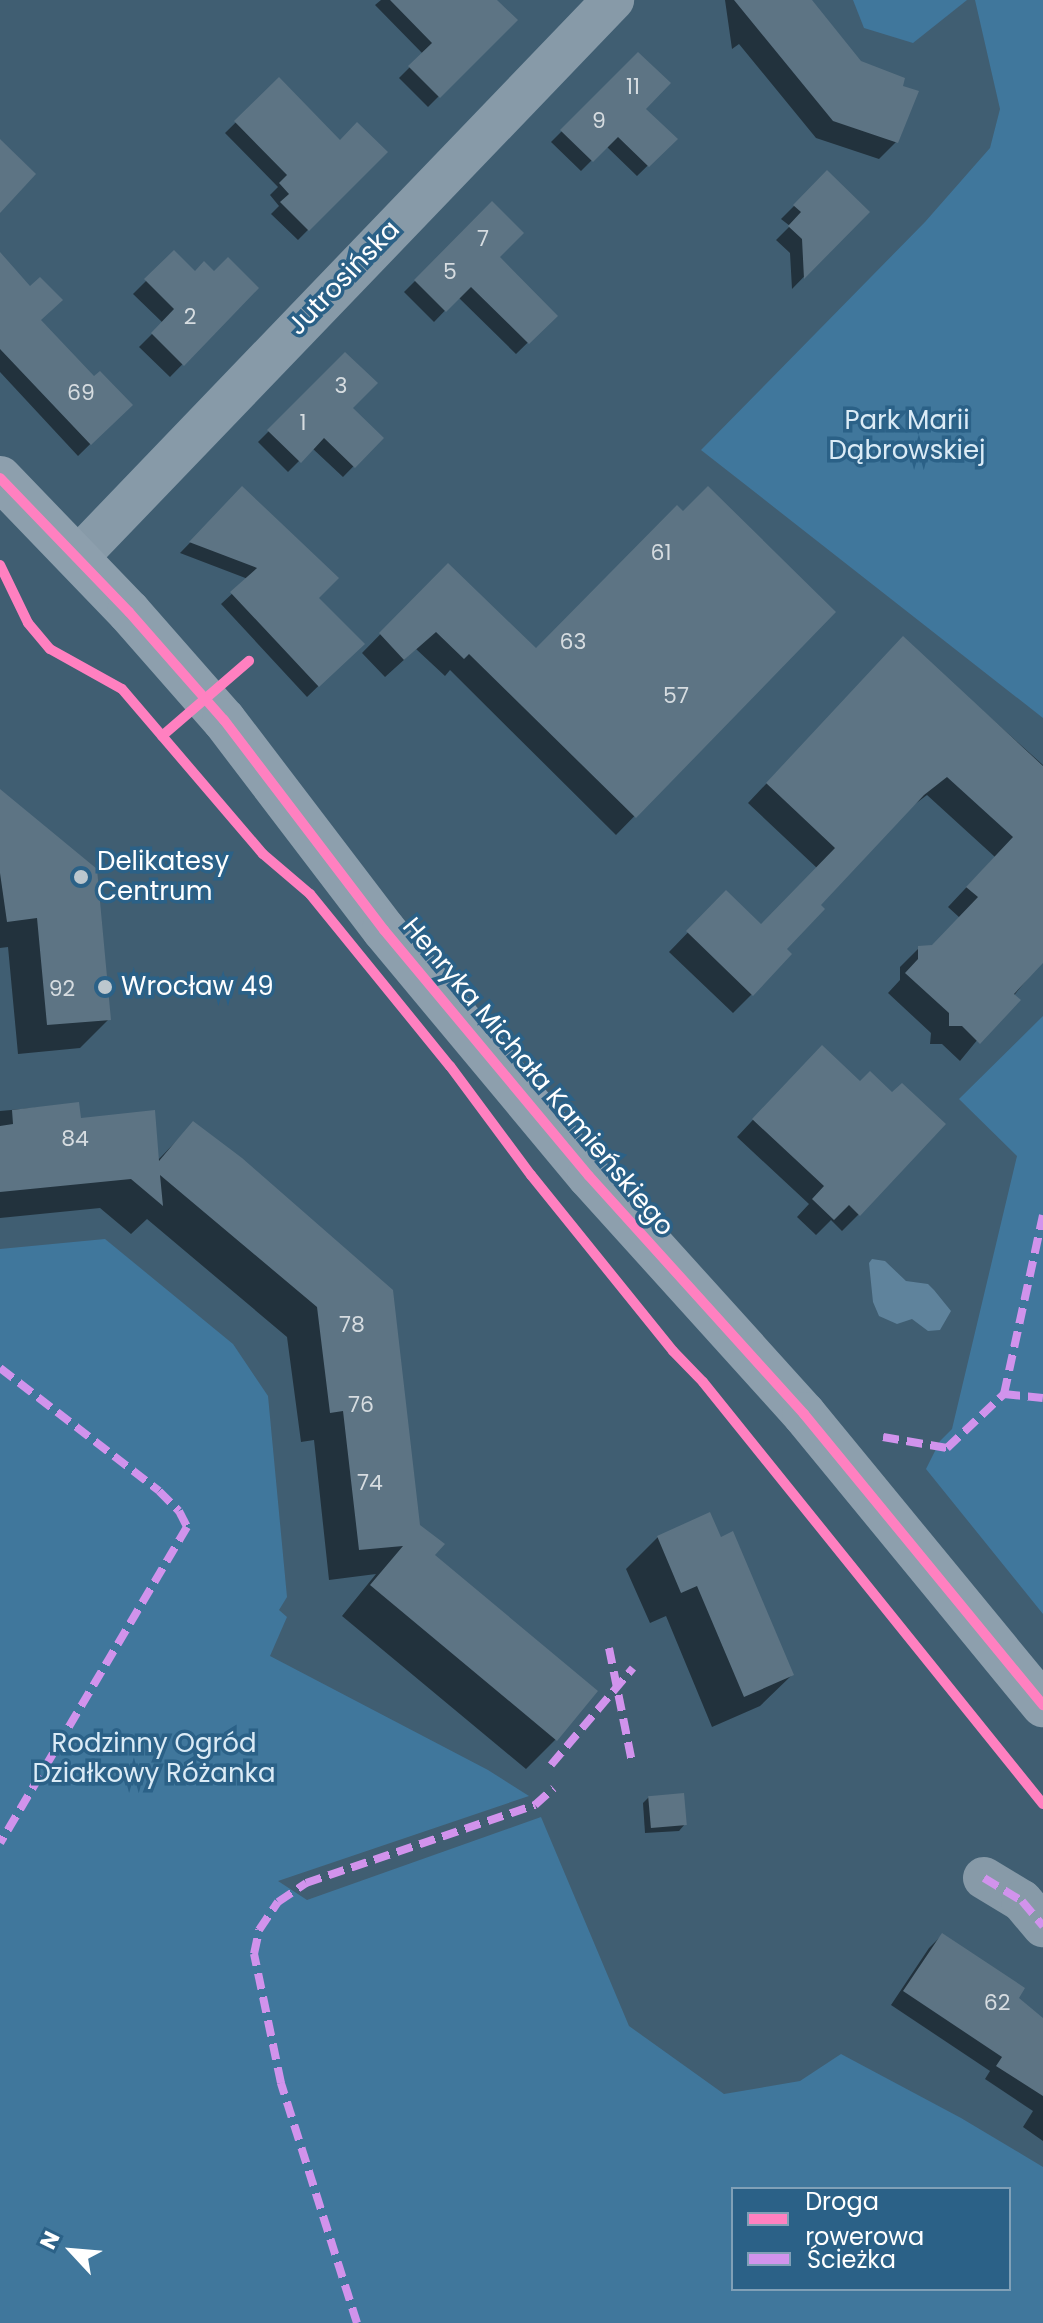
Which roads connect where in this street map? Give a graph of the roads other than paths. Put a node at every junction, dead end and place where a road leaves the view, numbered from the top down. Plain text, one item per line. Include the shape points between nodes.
1 (613, 0) edge
2 (0, 478) edge
3 (77, 558) junction
4 (1043, 1705) edge
5 (984, 1878) dead end
6 (1043, 1926) edge

1 - 3 street, Jutrosińska
2 - 3 street, Henryka Michała Kamieńskiego
3 - 4 street, Henryka Michała Kamieńskiego via 224,720 384,930 589,1176 804,1414
5 - 6 street via 1022,1901

